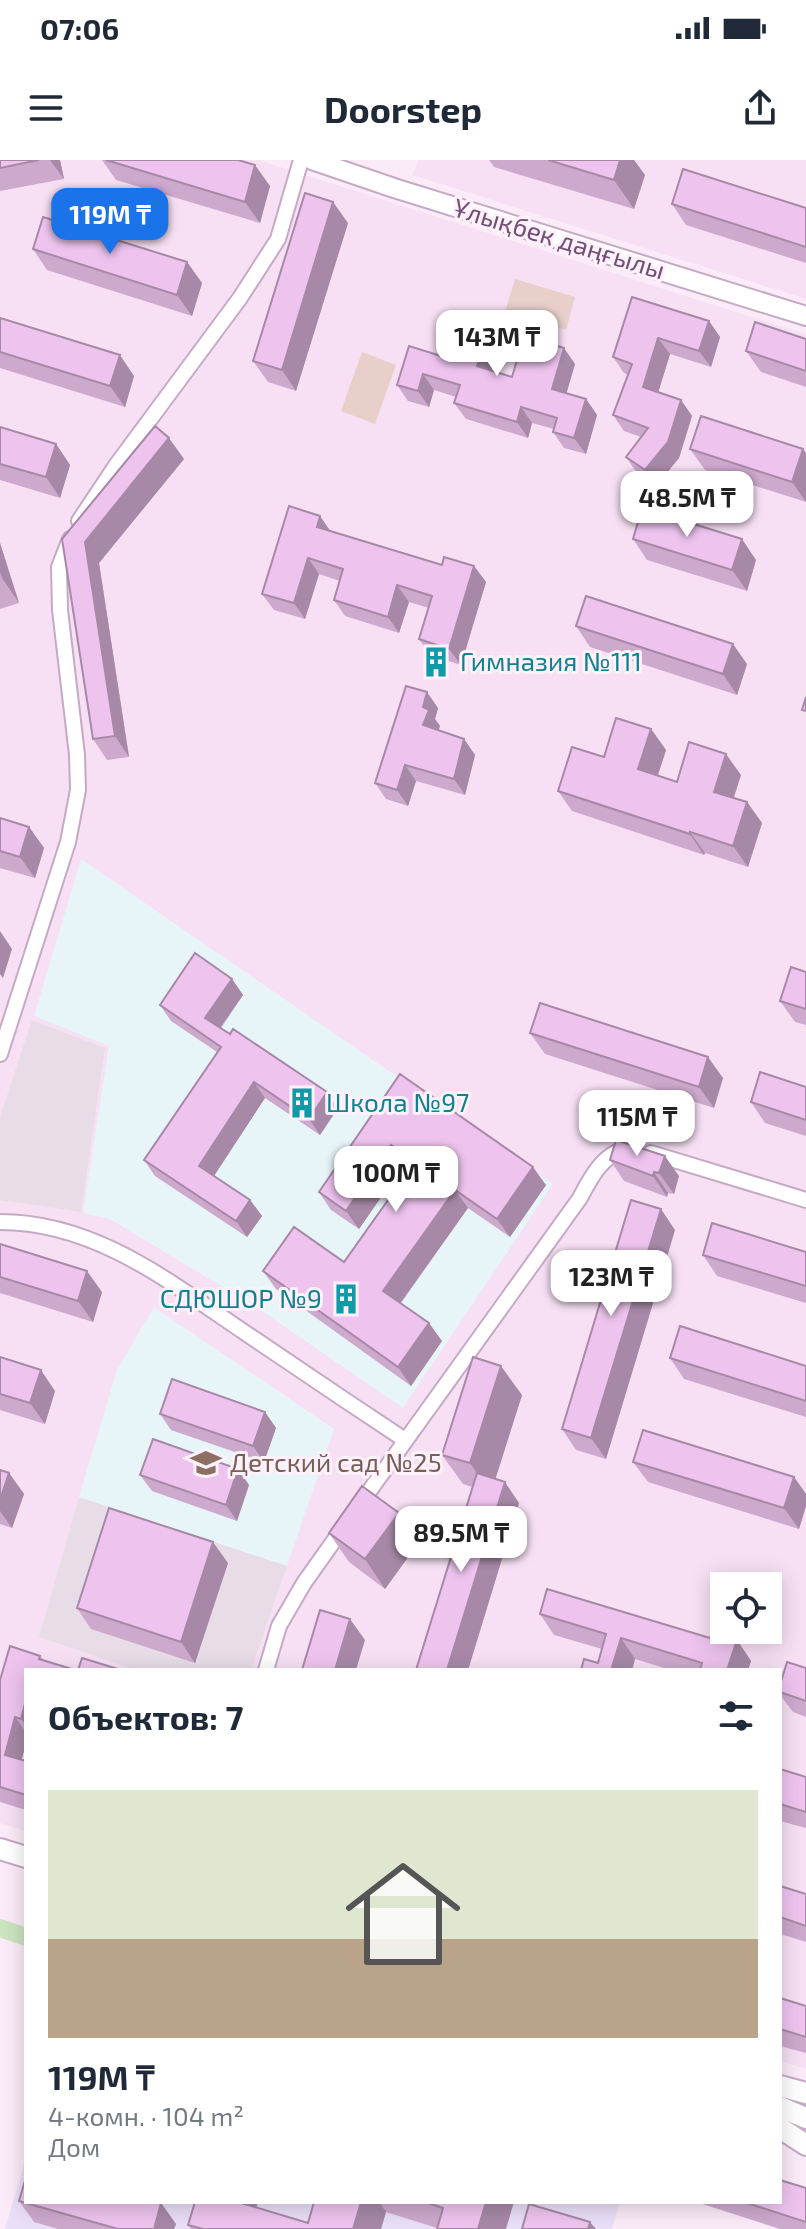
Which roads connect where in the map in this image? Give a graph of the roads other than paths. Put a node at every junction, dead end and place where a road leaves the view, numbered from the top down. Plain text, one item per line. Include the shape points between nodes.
1 (301, 160) edge
2 (312, 160) edge
3 (806, 316) edge
4 (7, 1006) edge
5 (0, 1054) edge
6 (806, 1200) edge
7 (0, 1222) edge
8 (405, 1440) junction
9 (267, 1668) edge
10 (0, 1849) edge
11 (24, 1856) edge
12 (782, 2087) edge
13 (806, 2093) edge
14 (782, 2108) edge
15 (806, 2118) edge
16 (782, 2129) edge
17 (806, 2145) edge

1 - 4 street via 278,239 117,464 74,529 59,567 78,790 68,842
2 - 3 street, Ұлықбек даңғылы
4 - 5 street
6 - 8 street via 636,1149 621,1150 590,1179
7 - 8 street via 21,1222 101,1242 155,1272
8 - 9 street via 304,1583 279,1626
10 - 11 main road
12 - 13 main road
14 - 15 main road
16 - 17 main road

